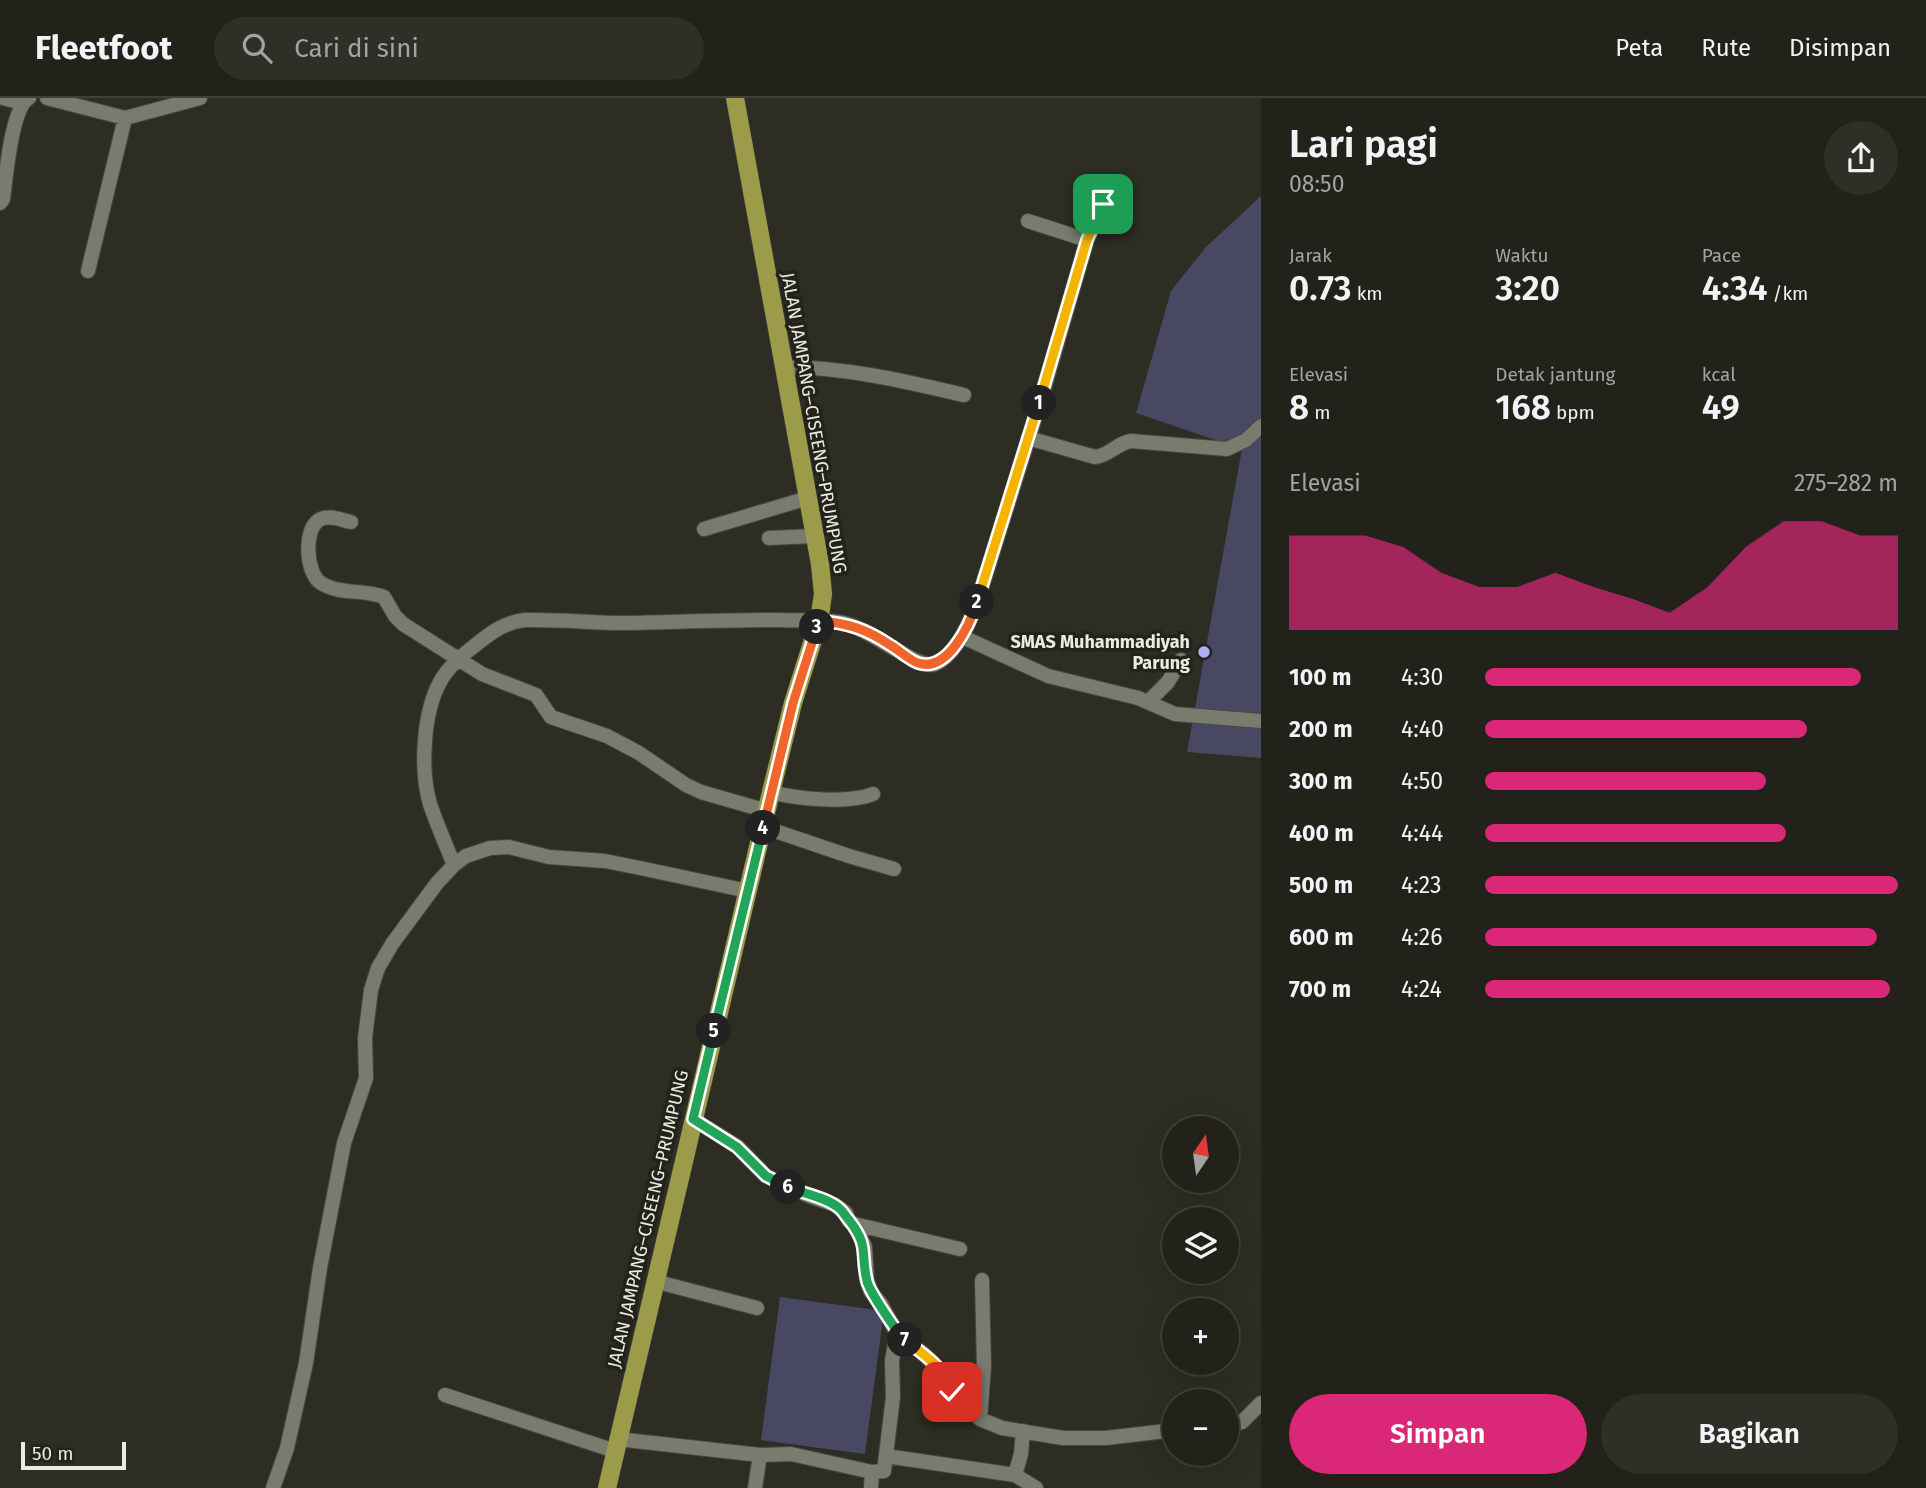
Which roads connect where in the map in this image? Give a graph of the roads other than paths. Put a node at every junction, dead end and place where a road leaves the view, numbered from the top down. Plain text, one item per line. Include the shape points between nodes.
1 (3, 98) edge
2 (47, 98) edge
3 (200, 98) edge
4 (735, 98) edge
5 (26, 101) edge
6 (125, 118) junction
7 (1111, 190) dead end
8 (0, 203) edge
9 (1028, 221) dead end
10 (1087, 240) junction
11 (88, 271) dead end
12 (783, 367) junction
13 (964, 395) dead end
14 (1261, 426) edge
15 (1028, 438) junction
16 (808, 498) junction
17 (351, 522) dead end
18 (704, 529) dead end
19 (814, 536) junction
20 (769, 538) dead end
21 (819, 621) junction
22 (963, 637) junction
23 (459, 658) junction
24 (1181, 660) dead end
25 (1149, 701) junction
26 (1261, 721) edge
27 (771, 792) junction
28 (873, 794) dead end
29 (765, 819) junction
30 (454, 865) junction
31 (894, 869) dead end
32 (748, 891) junction
33 (693, 1119) junction
34 (854, 1224) junction
35 (960, 1249) dead end
36 (982, 1280) dead end
37 (654, 1281) junction
38 (757, 1308) dead end
39 (897, 1334) junction
40 (445, 1395) dead end
41 (1261, 1403) edge
42 (980, 1419) junction
43 (1239, 1423) edge
44 (1023, 1431) junction
45 (1162, 1431) edge
46 (616, 1445) junction
47 (760, 1455) junction
48 (886, 1456) junction
49 (872, 1472) junction
50 (1015, 1475) junction
51 (273, 1488) edge
52 (607, 1488) edge
53 (755, 1488) edge
54 (871, 1488) edge
55 (1036, 1488) edge

1 - 5 street
2 - 6 street
3 - 6 street
4 - 12 main road, JALAN JAMPANG–CISEENG–PRUMPUNG
5 - 8 street via 15,125
6 - 11 street
7 - 10 street
9 - 10 street
10 - 15 street
12 - 13 street via 842,370
12 - 16 main road, JALAN JAMPANG–CISEENG–PRUMPUNG
14 - 15 street via 1227,449 1130,441 1095,457
15 - 22 street
16 - 18 street
16 - 19 main road, JALAN JAMPANG–CISEENG–PRUMPUNG
17 - 23 street via 327,517 315,524 309,551 312,574 326,586 384,597 402,624
19 - 20 street
19 - 21 main road, JALAN JAMPANG–CISEENG–PRUMPUNG via 822,594
21 - 22 street via 855,626 918,663 934,664
21 - 23 street via 525,620 492,632
21 - 27 main road, JALAN JAMPANG–CISEENG–PRUMPUNG
22 - 25 street via 1048,676
23 - 29 street via 482,674 536,695 551,717 607,736 685,785
23 - 30 street via 435,694 424,766 430,803
24 - 25 street
25 - 26 street via 1185,716
27 - 28 street via 848,799
27 - 29 main road, JALAN JAMPANG–CISEENG–PRUMPUNG
29 - 31 street
29 - 32 main road, JALAN JAMPANG–CISEENG–PRUMPUNG
30 - 32 street via 490,848 509,848 640,868
30 - 51 street via 391,944 371,989 366,1078 344,1143 306,1363 288,1448
32 - 33 main road, JALAN JAMPANG–CISEENG–PRUMPUNG
33 - 34 street via 737,1147 766,1176 835,1205
33 - 37 main road, JALAN JAMPANG–CISEENG–PRUMPUNG
34 - 35 street
34 - 39 street via 865,1247 871,1292
36 - 42 street
37 - 38 street
37 - 46 main road, JALAN JAMPANG–CISEENG–PRUMPUNG
39 - 42 street via 925,1355 951,1383 952,1392
39 - 48 street
40 - 46 street
41 - 43 street
42 - 44 street
44 - 45 street via 1063,1438
44 - 50 street
46 - 47 street
46 - 52 main road, JALAN JAMPANG–CISEENG–PRUMPUNG
47 - 49 street via 791,1454
47 - 53 street
48 - 49 street via 884,1471
48 - 50 street
49 - 54 street
50 - 55 street

